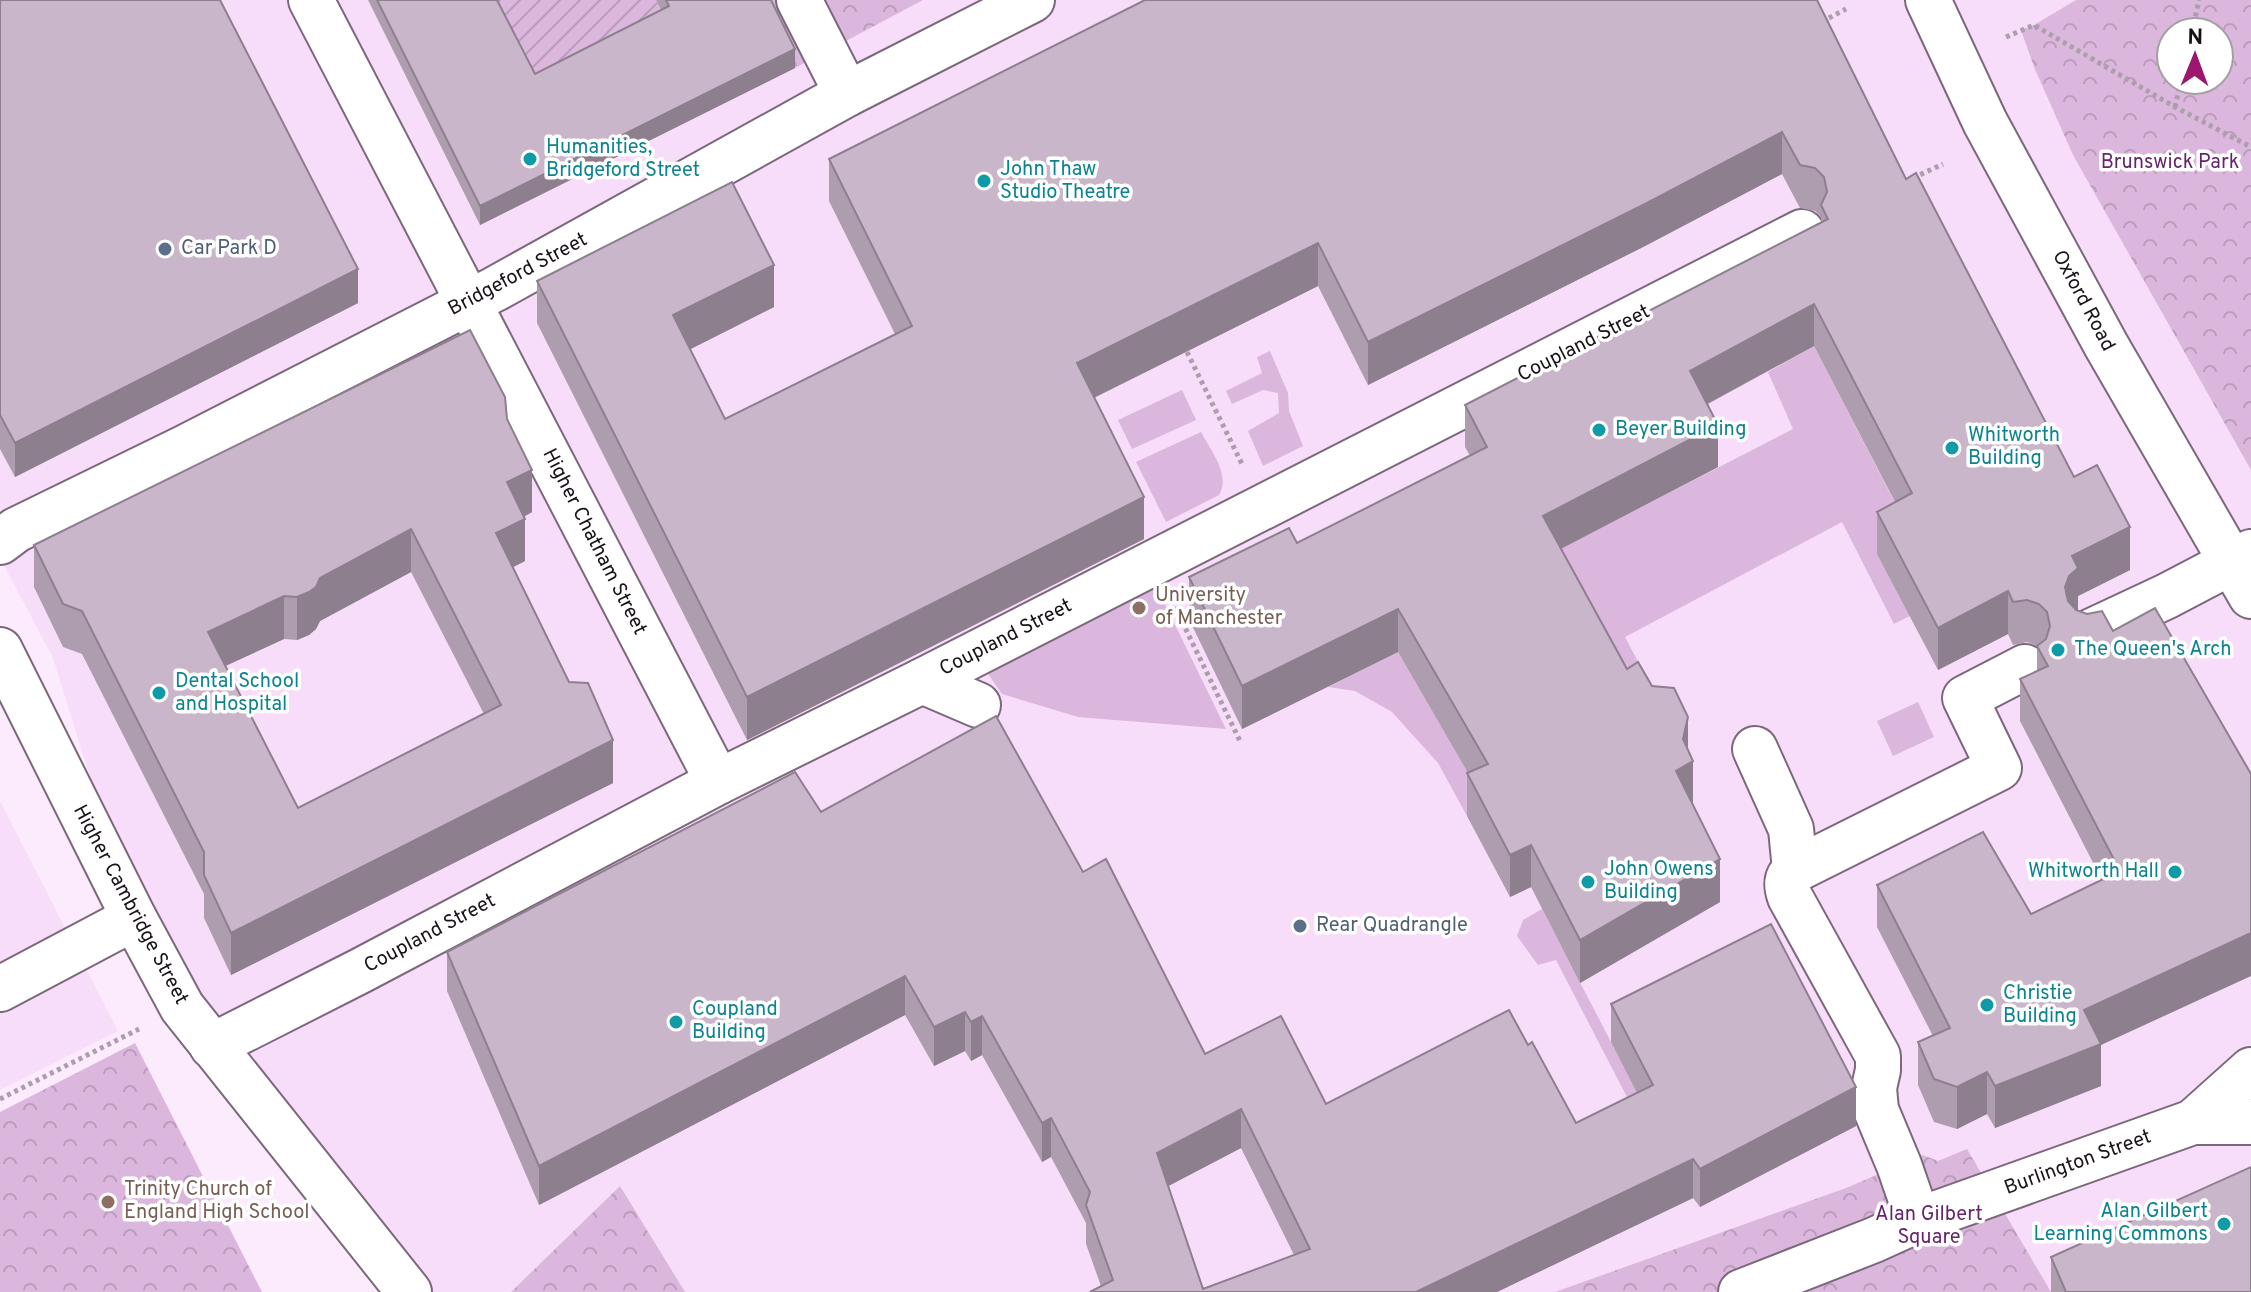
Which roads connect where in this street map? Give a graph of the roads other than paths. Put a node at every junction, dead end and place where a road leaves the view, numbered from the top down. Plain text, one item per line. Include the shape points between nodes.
1 (311, 0) edge
2 (799, 0) edge
3 (1928, 0) edge
4 (1009, 5) edge
5 (847, 94) junction
6 (1802, 232) edge
7 (469, 303) junction
8 (0, 542) edge
9 (2245, 570) edge
10 (2090, 632) edge
11 (0, 650) edge
12 (2025, 667) dead end
13 (922, 681) junction
14 (978, 705) dead end
15 (1755, 749) dead end
16 (718, 782) junction
17 (1795, 870) junction
18 (134, 918) junction
19 (0, 989) edge
20 (212, 1046) junction
21 (2251, 1070) edge
22 (2193, 1122) junction
23 (2251, 1122) edge
24 (1918, 1220) junction
25 (409, 1292) edge
26 (1741, 1292) edge

1 - 7 street, Higher Chatham Street
2 - 5 street
3 - 9 street, Oxford Road via 1985,122 2100,335
4 - 5 street, Bridgeford Street
5 - 7 street, Bridgeford Street
6 - 13 street, Coupland Street
7 - 8 street, Bridgeford Street
7 - 16 street, Higher Chatham Street
9 - 10 street
11 - 18 street, Higher Cambridge Street
12 - 17 street via 1965,698 1999,768
13 - 14 street
13 - 16 street, Coupland Street
15 - 17 street via 1791,829
16 - 20 street, Coupland Street via 368,984
17 - 24 street via 1786,883 1790,897 1878,1056 1876,1110
18 - 19 street
18 - 20 street, Higher Cambridge Street via 182,1007
20 - 25 street, Higher Cambridge Street
21 - 22 street, Burlington Street
22 - 23 street, Burlington Street
22 - 24 street, Burlington Street
24 - 26 street, Burlington Street

